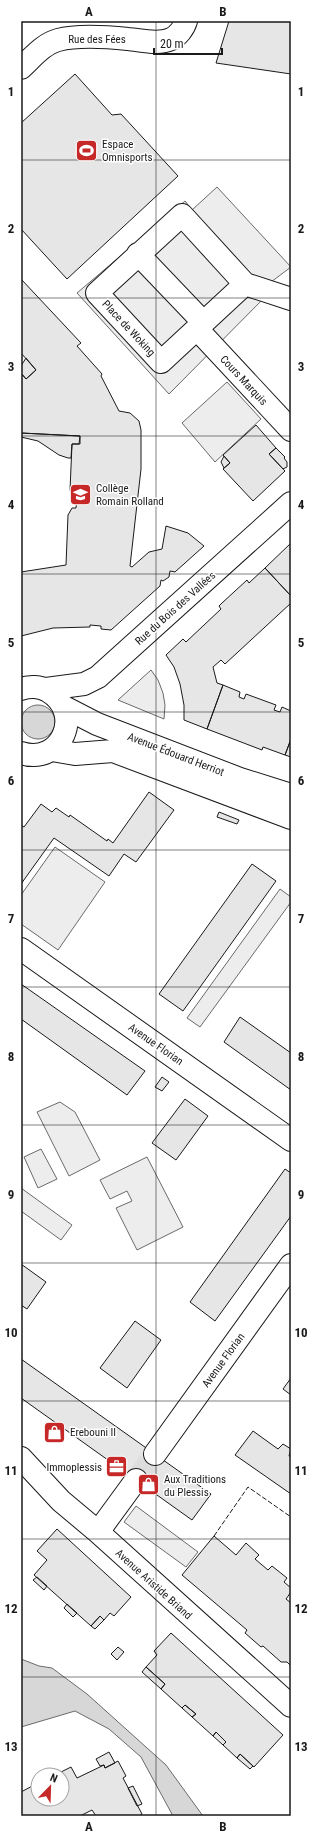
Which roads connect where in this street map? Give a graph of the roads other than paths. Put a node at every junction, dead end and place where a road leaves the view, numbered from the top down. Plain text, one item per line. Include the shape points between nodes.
1 (183, 27) edge
2 (21, 68) edge
3 (138, 254) junction
4 (245, 284) junction
5 (291, 299) edge
6 (200, 326) junction
7 (291, 430) edge
8 (291, 503) edge
9 (21, 690) edge
10 (46, 690) junction
11 (64, 707) junction
12 (52, 750) junction
13 (23, 759) edge
14 (291, 796) edge
15 (257, 805) junction
16 (291, 806) edge
17 (291, 818) edge
18 (21, 949) edge
19 (291, 1140) edge
20 (291, 1265) edge
21 (155, 1454) tunnel mouth
22 (21, 1458) edge
23 (136, 1480) tunnel mouth
24 (98, 1532) junction
25 (291, 1706) edge

1 - 2 street, Rue des Fées via 171,39 161,42 92,38 57,40 39,51
3 - 4 street, Place de Woking via 182,215
3 - 6 street
3 - 6 street, Place de Woking via 97,293 161,362
4 - 5 street
4 - 6 street, Place de Woking
6 - 7 street, Cours Marquis
8 - 10 street, Rue du Bois des Vallées via 98,677 84,684
9 - 10 street, Rue du Bois des Vallées via 35,687
10 - 11 street, Avenue Édouard Herriot via 60,700
11 - 12 street via 66,727 60,743
11 - 14 street, Avenue Édouard Herriot via 97,724
12 - 13 street
12 - 15 street, Avenue Édouard Herriot via 75,754 113,751
15 - 16 street, Avenue Édouard Herriot
15 - 17 street, Avenue Édouard Herriot
18 - 19 street, Avenue Florian
20 - 21 street, Avenue Florian
22 - 24 street, Avenue Aristide Briand via 60,1501
23 - 24 street
24 - 25 street, Avenue Aristide Briand

